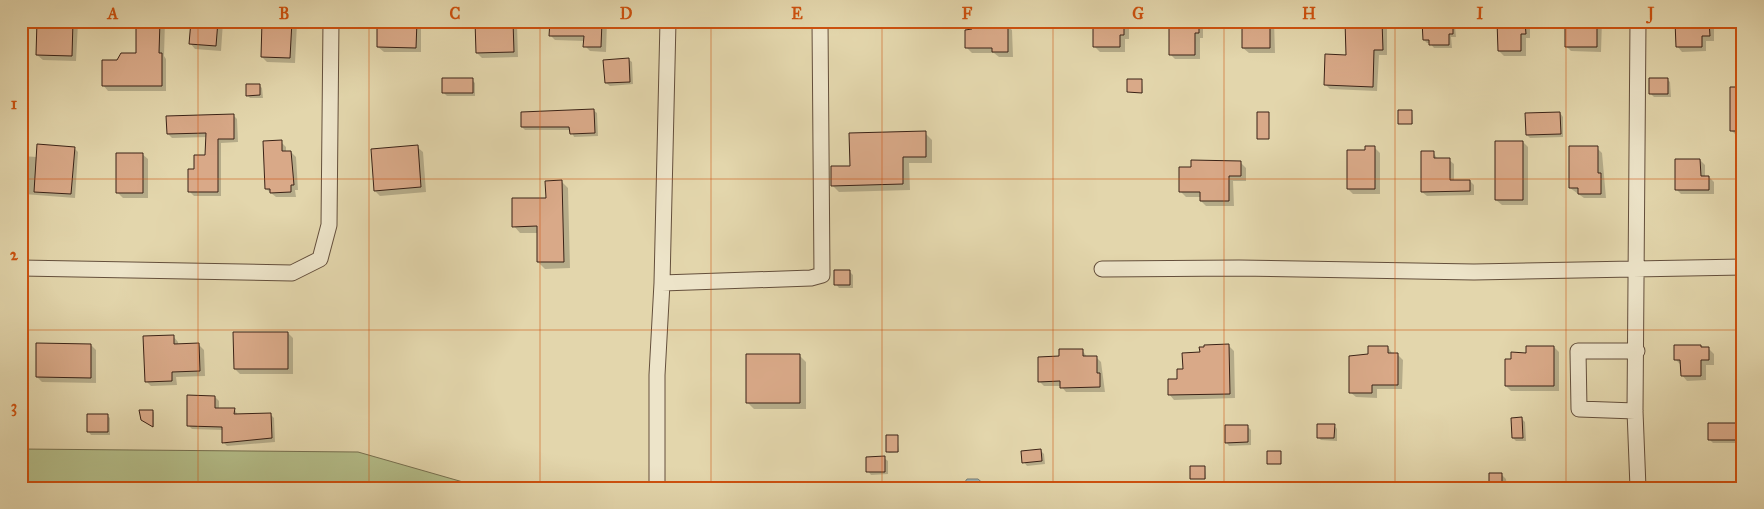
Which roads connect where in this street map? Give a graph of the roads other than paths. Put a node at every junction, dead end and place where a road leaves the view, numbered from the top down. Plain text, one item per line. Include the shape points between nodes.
1 (331, 21) edge
2 (668, 21) edge
3 (820, 21) edge
4 (1638, 21) edge
5 (1636, 267) junction
6 (1743, 267) edge
7 (21, 268) edge
8 (1102, 270) dead end
9 (662, 283) junction
10 (1637, 351) junction
11 (1635, 411) junction
12 (656, 488) edge
13 (1638, 488) edge

1 - 7 street via 329,225 320,259 292,273
2 - 9 street
3 - 9 street via 822,275
4 - 5 street
5 - 6 street
5 - 8 street via 1474,272 1239,268
5 - 10 street
9 - 12 street
10 - 11 street
10 - 11 street via 1578,351 1579,409
11 - 13 street

